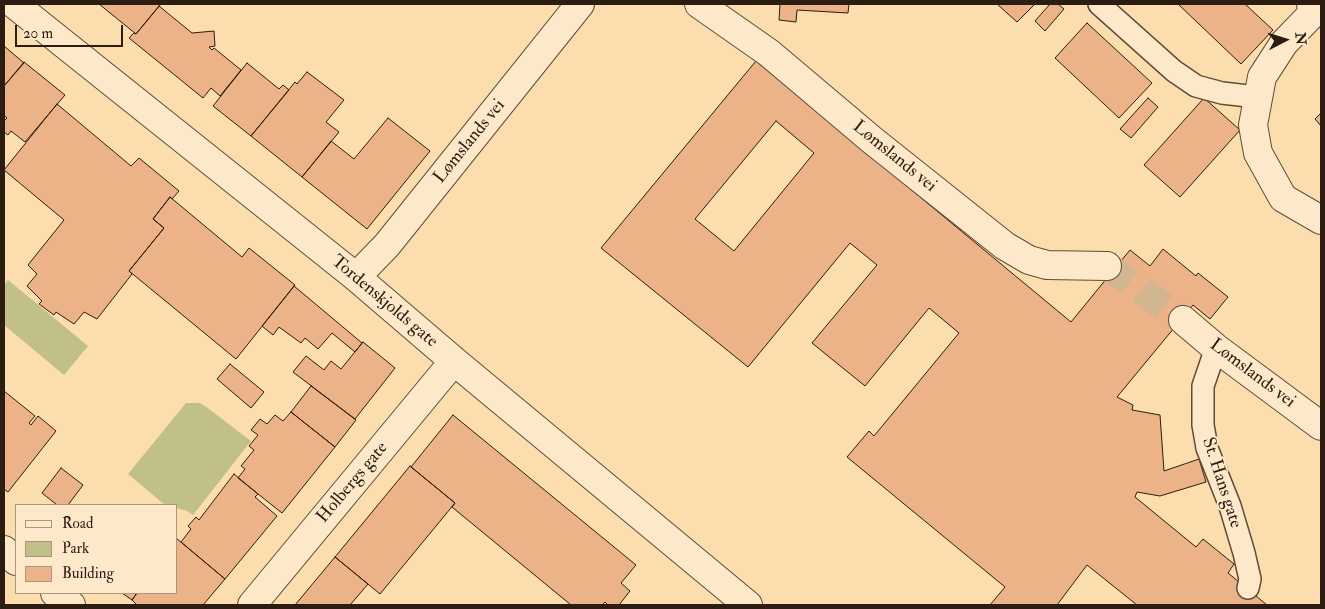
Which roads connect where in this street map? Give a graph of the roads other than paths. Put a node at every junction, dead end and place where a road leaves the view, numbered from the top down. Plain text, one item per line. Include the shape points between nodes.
1 (14, 4) edge
2 (580, 4) edge
3 (699, 4) edge
4 (1099, 4) edge
5 (1316, 10) edge
6 (1257, 97) junction
7 (1321, 220) edge
8 (1107, 266) tunnel mouth
9 (356, 277) junction
10 (1183, 320) tunnel mouth
11 (1216, 348) junction
12 (454, 361) junction
13 (1321, 426) edge
14 (4, 550) edge
15 (15, 559) edge
16 (1248, 588) dead end
17 (56, 594) edge
18 (71, 605) edge
19 (252, 605) edge
20 (748, 605) edge

1 - 9 street, Tordenskjolds gate
2 - 9 street, Lømslands vei via 387,245
3 - 8 street, Lømslands vei via 769,53 1005,246 1029,260 1047,265
4 - 6 lane via 1174,71 1196,86
5 - 6 street via 1284,43 1262,77
6 - 7 street via 1253,125 1258,153 1283,198
9 - 12 street, Tordenskjolds gate
10 - 11 street, Lømslands vei
11 - 13 street, Lømslands vei
11 - 16 lane, St. Hans gate via 1203,386 1203,425 1207,448 1244,553 1250,579
12 - 19 street, Holbergs gate
12 - 20 street, Tordenskjolds gate
14 - 15 street
17 - 18 street

